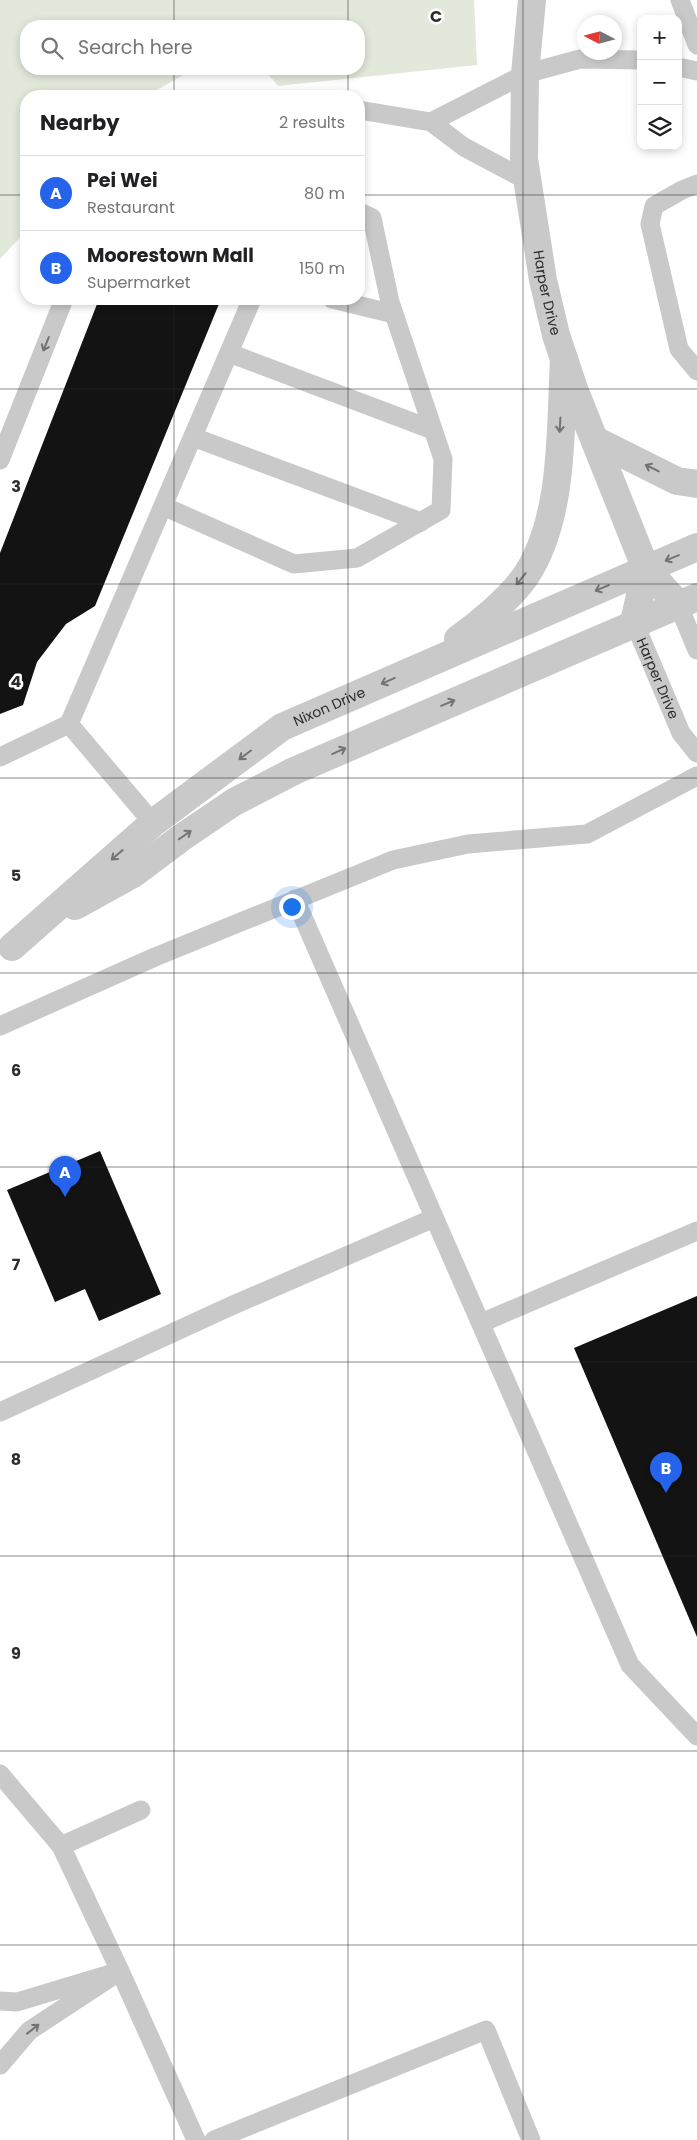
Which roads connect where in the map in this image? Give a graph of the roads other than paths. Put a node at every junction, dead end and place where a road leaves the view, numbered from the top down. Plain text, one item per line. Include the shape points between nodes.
1 (532, 0) edge
2 (680, 0) edge
3 (697, 44) edge
4 (637, 60) edge
5 (682, 68) edge
6 (697, 71) edge
7 (525, 74) junction
8 (365, 111) edge
9 (431, 122) junction
10 (526, 180) junction
11 (697, 184) edge
12 (365, 215) edge
13 (62, 305) edge
14 (249, 305) edge
15 (357, 305) edge
16 (394, 314) junction
17 (229, 353) junction
18 (564, 358) junction
19 (697, 371) edge
20 (433, 430) junction
21 (193, 437) junction
22 (595, 440) junction
23 (0, 460) edge
24 (697, 484) edge
25 (163, 506) junction
26 (421, 522) junction
27 (697, 547) edge
28 (646, 569) junction
29 (687, 600) edge
30 (634, 622) junction
31 (697, 650) edge
32 (421, 667) junction
33 (69, 724) junction
34 (697, 753) edge
35 (0, 757) edge
36 (697, 776) edge
37 (153, 823) junction
38 (295, 899) junction
39 (6, 950) edge
40 (0, 1026) edge
41 (434, 1218) junction
42 (697, 1231) edge
43 (481, 1323) junction
44 (0, 1412) edge
45 (697, 1736) edge
46 (0, 1774) edge
47 (141, 1810) dead end
48 (61, 1846) junction
49 (120, 1971) junction
50 (0, 2001) edge
51 (0, 2065) edge
52 (196, 2140) edge
53 (214, 2140) edge
54 (531, 2140) edge

1 - 7 street, Harper Drive
2 - 3 lane
4 - 7 lane via 580,59
5 - 6 lane
7 - 9 lane
7 - 10 street, Harper Drive
8 - 9 lane
9 - 10 lane via 464,147
10 - 18 street, Harper Drive via 543,280
11 - 19 lane via 654,206 650,224 679,349
12 - 16 lane via 372,218
13 -> 23 lane
14 - 17 lane
15 - 16 lane
16 - 20 lane
17 - 20 lane
17 - 21 lane
18 - 22 street, Harper Drive
18 -> 32 street via 557,477 547,533 524,577 482,622
20 - 26 lane via 443,459 441,510
21 - 25 lane
21 - 26 lane
24 -> 22 street via 677,480
22 - 28 street, Harper Drive
25 - 26 lane via 294,564 356,558
25 - 33 lane
27 -> 28 street, Nixon Drive
28 - 29 street, Harper Drive
28 - 30 street, Harper Drive
28 -> 32 street, Nixon Drive
29 - 30 street, Nixon Drive
29 - 31 lane, Harper Drive
30 - 34 lane, Harper Drive via 681,733
39 -> 30 street, Nixon Drive via 133,874 234,802 359,742
32 -> 37 street, Nixon Drive via 282,727
33 - 35 lane
33 - 37 lane
36 - 38 lane via 587,834 468,844 393,860
37 -> 39 street, Nixon Drive
38 - 40 lane
38 - 41 lane
41 - 43 lane
41 - 44 lane via 231,1306
42 - 43 lane
43 - 45 lane via 630,1665
46 - 48 lane
47 - 48 lane
48 - 49 lane
49 - 50 lane via 17,2002
51 -> 49 lane via 29,2031
49 - 52 lane
53 - 54 lane via 486,2030

